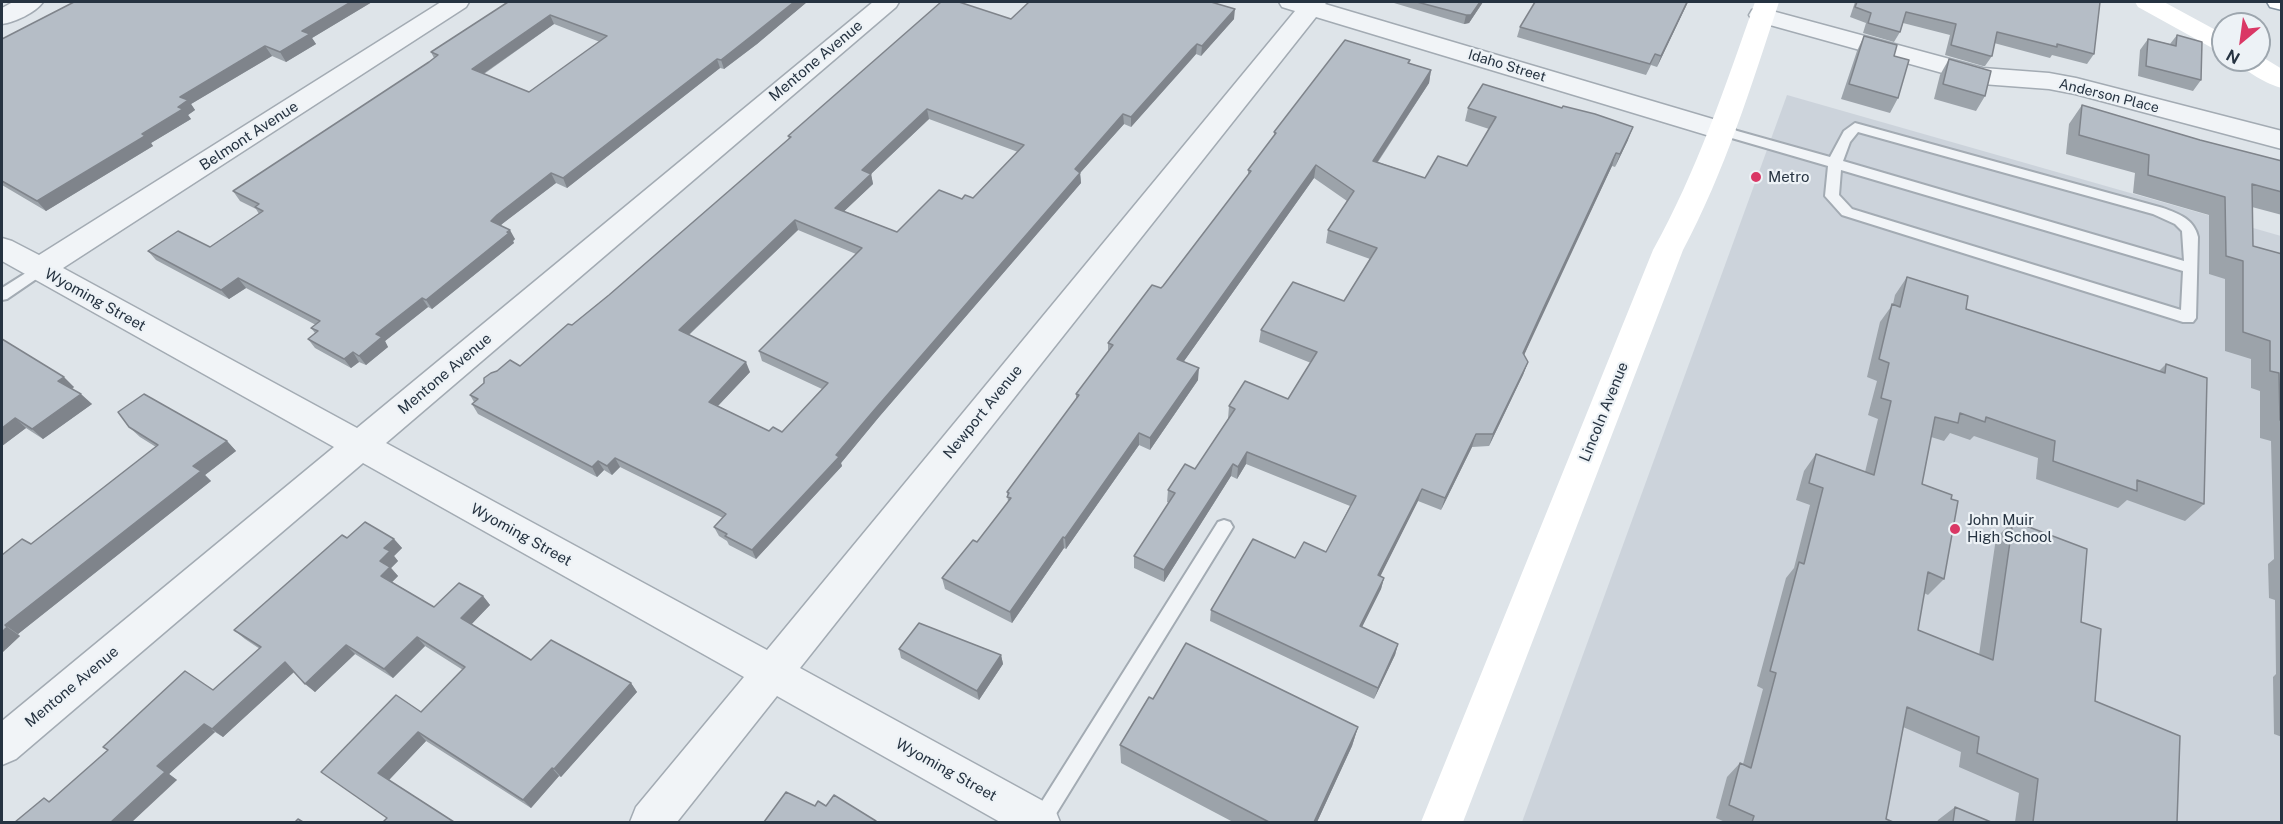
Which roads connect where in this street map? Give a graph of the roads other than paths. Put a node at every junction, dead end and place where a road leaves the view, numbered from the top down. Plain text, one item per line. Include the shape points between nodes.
1 (32, 2) edge
2 (457, 2) edge
3 (887, 2) edge
4 (2147, 2) edge
5 (1305, 3) edge
6 (1764, 8) edge
7 (2, 17) edge
8 (2211, 37) edge
9 (2269, 72) edge
10 (2282, 80) edge
11 (1723, 130) junction
12 (2282, 140) edge
13 (1834, 163) junction
14 (2, 248) edge
15 (2191, 268) junction
16 (40, 269) junction
17 (2, 295) edge
18 (360, 447) junction
19 (1224, 527) dead end
20 (773, 674) junction
21 (2, 746) edge
22 (651, 822) edge
23 (1039, 822) edge
24 (1442, 822) edge

1 - 7 street
2 - 16 street, Belmont Avenue
3 - 18 street, Mentone Avenue
4 - 8 main road
5 - 11 street, Idaho Street
5 - 20 street, Newport Avenue
6 - 11 main road, Lincoln Avenue
6 - 12 street, Anderson Place via 1982,76 2076,86
9 - 10 main road
11 - 13 lane
11 - 24 main road, Lincoln Avenue via 1692,206 1668,250
13 - 15 lane
13 - 15 lane via 1855,127 2158,211 2183,221 2191,230
13 - 15 lane via 1832,196 1847,212 2188,318
14 - 16 street, Wyoming Street
16 - 17 lane
16 - 18 street, Wyoming Street
18 - 20 street, Wyoming Street
18 - 21 street, Mentone Avenue
19 - 23 lane
20 - 22 street, Newport Avenue
20 - 23 street, Wyoming Street

